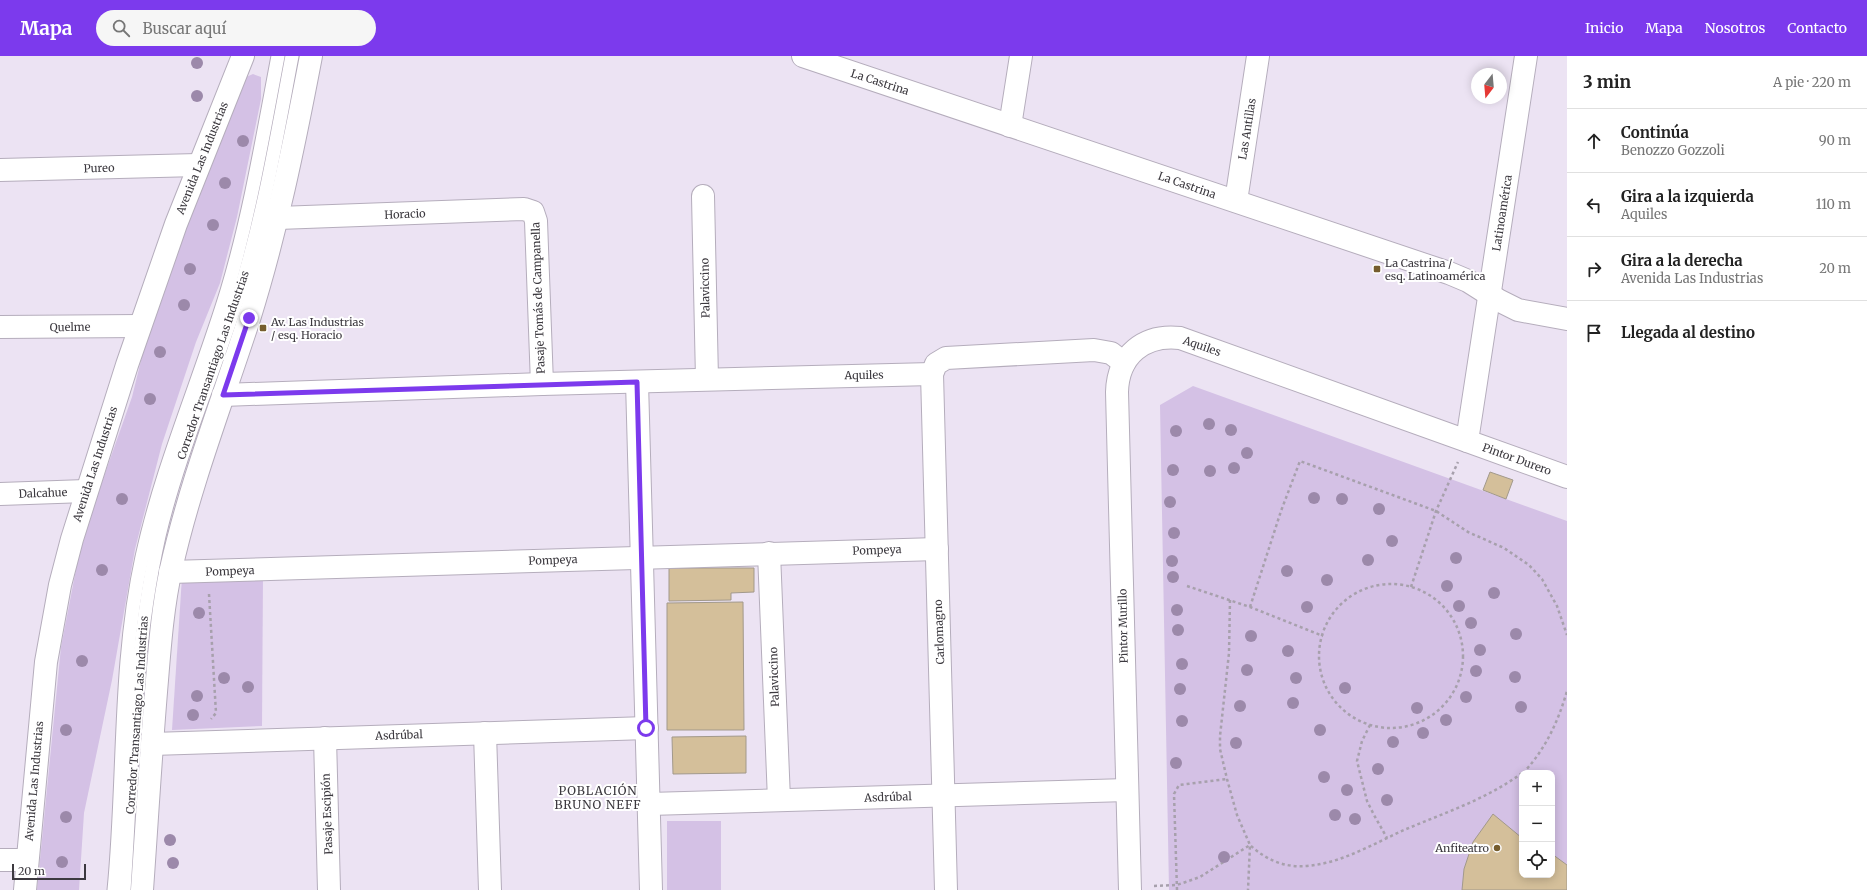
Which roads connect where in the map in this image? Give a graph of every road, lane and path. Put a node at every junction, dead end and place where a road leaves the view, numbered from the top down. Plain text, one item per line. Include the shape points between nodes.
1 (243, 56) edge
2 (278, 56) edge
3 (292, 56) edge
4 (311, 56) edge
5 (803, 56) edge
6 (1021, 56) edge
7 (1258, 56) edge
8 (1526, 56) edge
9 (1010, 126) junction
10 (198, 165) junction
11 (0, 170) edge
12 (703, 196) dead end
13 (1236, 201) junction
14 (532, 212) joint
15 (278, 218) junction
16 (1490, 295) junction
17 (1567, 319) edge
18 (140, 326) junction
19 (0, 327) edge
20 (1124, 363) junction
21 (932, 374) junction
22 (707, 379) junction
23 (637, 382) junction
24 (542, 384) junction
25 (223, 395) junction
26 (1467, 441) junction
27 (1567, 477) edge
28 (1450, 479) dead end
29 (86, 491) junction
30 (0, 494) edge
31 (1436, 511) junction
32 (937, 549) junction
33 (770, 554) junction
34 (642, 557) junction
35 (208, 571) junction
36 (170, 572) junction
37 (1187, 586) dead end
38 (1411, 587) junction
39 (1230, 600) junction
40 (1250, 607) junction
41 (1567, 635) edge
42 (1323, 636) junction
43 (1567, 691) edge
44 (1370, 725) junction
45 (646, 728) junction
46 (485, 733) junction
47 (325, 738) junction
48 (190, 742) junction
49 (152, 744) junction
50 (1525, 770) edge
51 (1519, 775) edge
52 (1227, 779) junction
53 (1127, 790) junction
54 (944, 795) junction
55 (778, 800) junction
56 (649, 804) junction
57 (1387, 838) junction
58 (1250, 845) junction
59 (0, 860) edge
60 (27, 860) junction
61 (1169, 885) dead end
62 (1177, 885) junction
63 (25, 890) edge
64 (114, 890) edge
65 (124, 890) edge
66 (142, 890) edge
67 (329, 890) edge
68 (490, 890) edge
69 (651, 890) edge
70 (946, 890) edge
71 (1130, 890) edge
72 (1177, 890) edge
73 (1248, 890) edge

1 - 10 street, Avenida Las Industrias
2 - 64 lane, Corredor Transantiago Las Industrias via 241,244 167,466 142,558 124,692
3 - 65 lane, Corredor Transantiago Las Industrias via 274,154 251,251 229,323 182,454 150,577 139,654
4 - 15 street
5 - 9 street, La Castrina
6 - 9 street
7 - 13 street, Las Antillas
8 - 16 street, Latinoamérica
9 - 13 street, La Castrina
10 - 11 street, Pureo
10 - 18 street, Avenida Las Industrias
12 - 22 street, Palaviccino
13 - 16 street, La Castrina via 1449,273
14 - 15 street, Horacio via 524,209
14 - 24 street, Pasaje Tomás de Campanella via 536,221
15 - 25 street
16 - 17 street, La Castrina via 1518,310
16 - 26 street, Latinoamérica
18 - 19 street, Quelme
18 - 29 street, Avenida Las Industrias
20 - 21 street via 1111,353 1094,350 946,358 936,364
20 - 26 street, Aquiles via 1132,352 1156,338 1180,338
20 - 53 street, Pintor Murillo via 1117,392
21 - 22 street, Aquiles
21 - 32 street, Carlomagno
22 - 23 street, Aquiles
23 - 24 street, Aquiles
23 - 34 street
24 - 25 street, Aquiles
25 - 36 street via 192,486
26 - 27 street, Pintor Durero
28 - 31 path
29 - 30 street, Dalcahue
29 - 60 street, Avenida Las Industrias via 60,585 48,648
31 - 38 path
31 - 40 path via 1300,461 1281,510
31 - 41 path via 1468,532 1504,548 1530,565 1550,593
32 - 33 street, Pompeya
32 - 54 street, Carlomagno
33 - 34 street, Pompeya
33 - 55 street, Palaviccino
34 - 35 street, Pompeya
34 - 45 street
35 - 36 street, Pompeya
35 - 48 path via 216,712
36 - 49 street via 159,656
37 - 39 path
38 - 42 path via 1382,584 1364,589 1344,601 1327,622
38 - 44 path via 1430,595 1452,617 1461,637 1462,672 1454,692 1442,708 1419,722 1395,728
39 - 40 path
39 - 52 path via 1229,653 1220,736 1220,749
40 - 42 path
42 - 44 path via 1319,646 1320,668 1327,689 1341,708
43 - 50 path via 1548,739
44 - 57 path via 1362,741 1357,761 1367,801
45 - 46 street, Asdrúbal
45 - 56 street
46 - 47 street, Asdrúbal
46 - 68 street
47 - 48 street, Asdrúbal
47 - 67 street, Pasaje Escipión
48 - 49 street, Asdrúbal
49 - 66 street
51 - 57 path via 1488,794
52 - 58 path via 1237,815
52 - 62 path via 1179,786 1174,794
53 - 54 street, Asdrúbal
53 - 71 street, Pintor Murillo
54 - 55 street, Asdrúbal
54 - 70 street, Carlomagno
55 - 56 street, Asdrúbal
56 - 69 street
57 - 58 path via 1339,859 1307,866 1281,864 1269,860
58 - 62 path via 1200,878
58 - 73 path
59 - 60 street
60 - 63 street, Avenida Las Industrias
61 - 62 path
62 - 72 path

